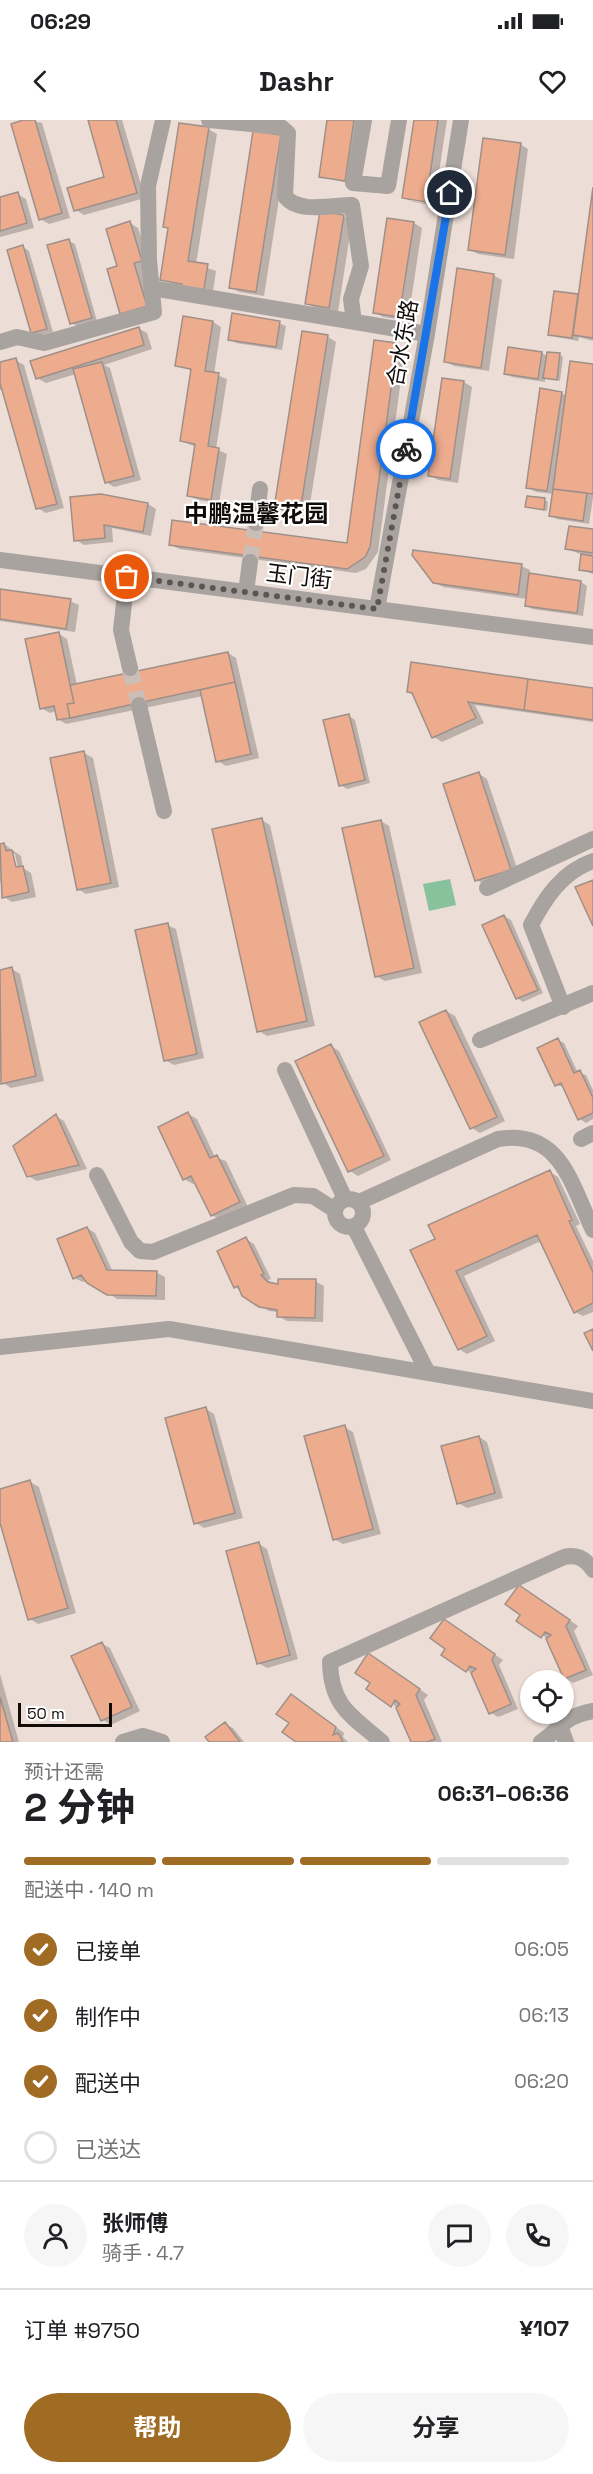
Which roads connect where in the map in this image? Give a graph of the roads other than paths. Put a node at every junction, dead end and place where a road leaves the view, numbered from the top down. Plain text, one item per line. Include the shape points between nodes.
1 (163, 120) edge
2 (209, 120) edge
3 (364, 120) edge
4 (399, 120) edge
5 (461, 120) edge
6 (152, 288) junction
7 (354, 322) junction
8 (427, 334) junction
9 (0, 342) edge
10 (260, 489) dead end
11 (256, 523) tunnel mouth
12 (0, 560) edge
13 (250, 562) tunnel mouth
14 (127, 577) junction
15 (246, 592) junction
16 (377, 609) junction
17 (593, 637) edge
18 (130, 668) tunnel mouth
19 (139, 705) tunnel mouth
20 (164, 811) dead end
21 (593, 839) edge
22 (593, 861) edge
23 (487, 888) dead end
24 (593, 993) edge
25 (563, 1007) junction
26 (480, 1040) dead end
27 (285, 1071) dead end
28 (97, 1175) dead end
29 (346, 1204) junction
30 (354, 1227) junction
31 (593, 1230) edge
32 (0, 1347) edge
33 (428, 1372) junction
34 (593, 1401) edge
35 (593, 1570) edge
36 (593, 1711) edge
37 (574, 1715) edge
38 (560, 1724) joint
39 (123, 1742) edge
40 (162, 1742) edge
41 (382, 1742) edge
42 (542, 1742) edge
43 (566, 1742) edge

1 - 6 street via 148,186
2 - 7 street via 281,127 288,133 285,196 290,203 352,205 361,266 351,299
3 - 4 street via 353,183 388,186
5 - 8 street, 合水东路
6 - 7 street
6 - 9 street via 154,312 44,343 17,337
7 - 8 street
8 - 16 street, 合水东路
10 - 11 street
12 - 14 street, 玉门街
13 - 15 street
14 - 15 street, 玉门街
14 - 18 street via 121,630
15 - 16 street, 玉门街
16 - 17 street, 玉门街
19 - 20 street
21 - 23 street
22 - 25 street via 548,892 531,925
24 - 25 street
25 - 26 street
27 - 29 street
28 - 29 street via 131,1242 146,1252 294,1195
29 - 30 street via 363,1216
29 - 30 street via 339,1223
29 - 31 street via 498,1139 514,1137 531,1139 558,1157
30 - 33 street
32 - 33 street via 169,1329
33 - 34 street
35 - 41 street via 584,1559 564,1557 330,1662 335,1697 349,1716
36 - 37 street
38 - 42 street
38 - 43 street
39 - 40 street via 143,1736

